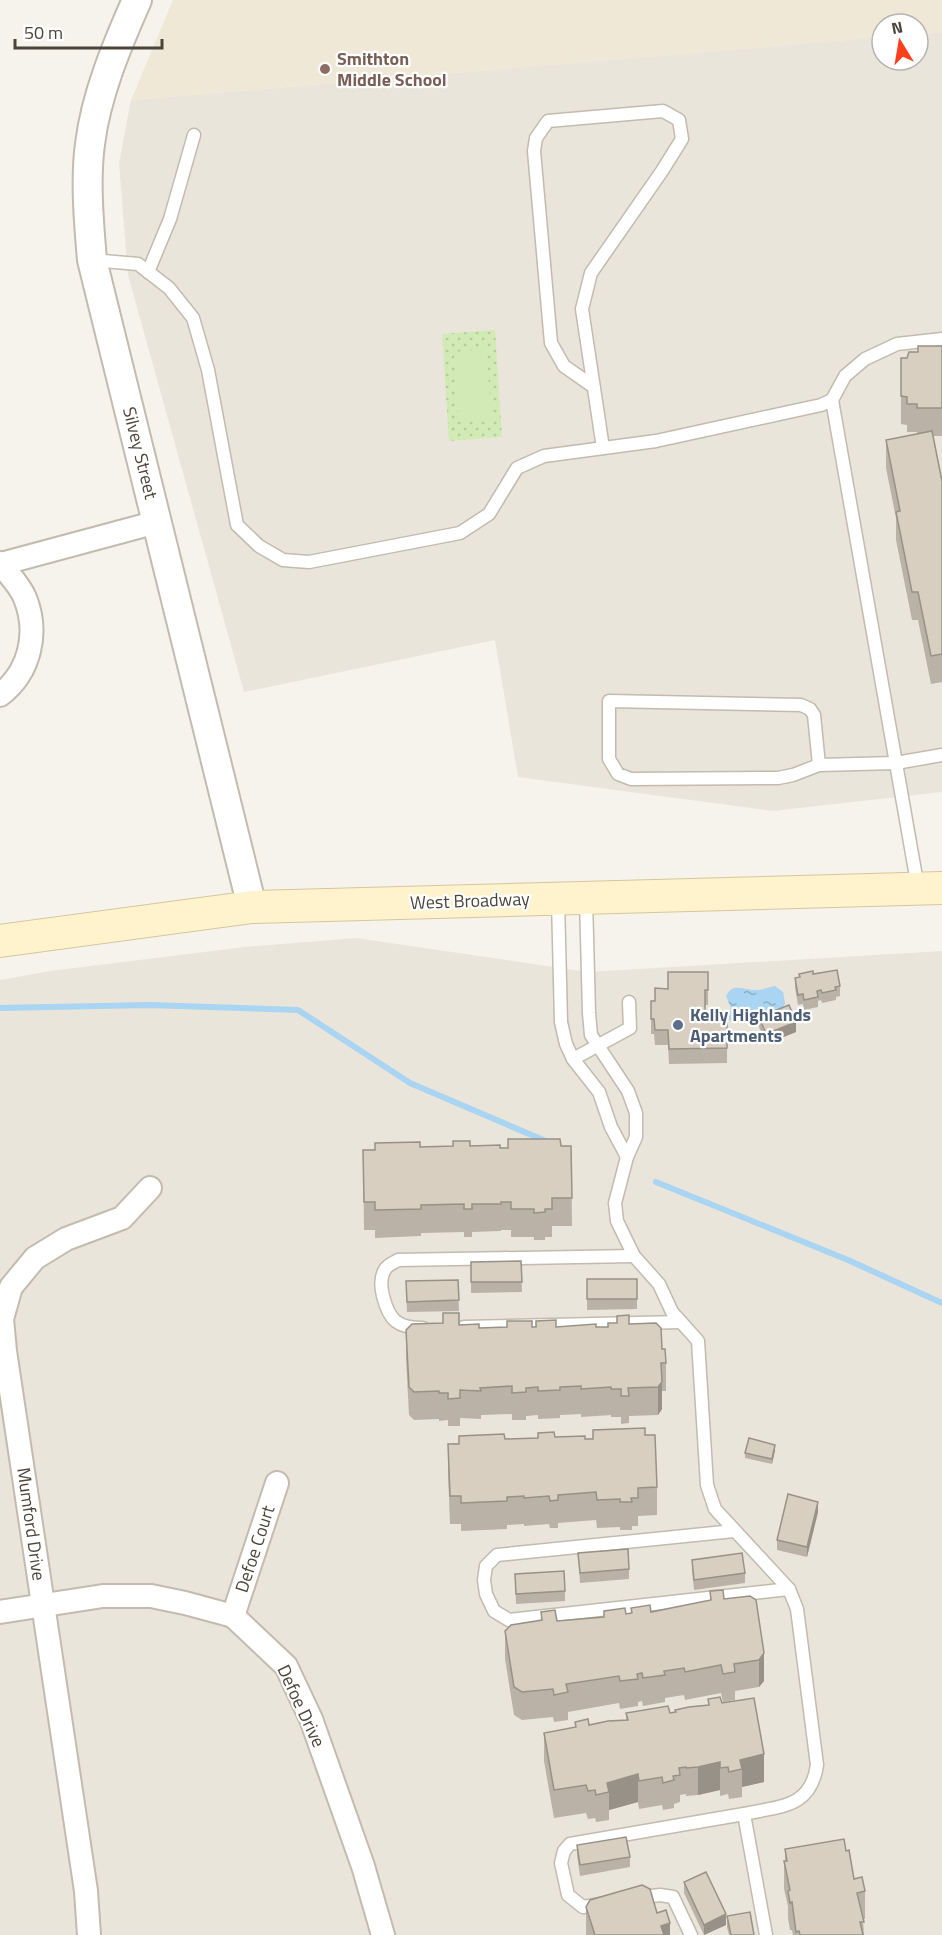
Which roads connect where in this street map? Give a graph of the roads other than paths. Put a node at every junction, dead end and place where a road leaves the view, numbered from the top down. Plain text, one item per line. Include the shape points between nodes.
1 (137, 0) edge
2 (194, 135) dead end
3 (92, 260) junction
4 (148, 272) junction
5 (942, 339) edge
6 (594, 387) junction
7 (832, 400) junction
8 (603, 448) junction
9 (157, 522) junction
10 (1, 564) edge
11 (0, 695) edge
12 (942, 755) edge
13 (896, 763) junction
14 (819, 765) junction
15 (930, 888) edge
16 (572, 898) junction
17 (252, 906) junction
18 (0, 941) edge
19 (629, 1002) dead end
20 (597, 1047) junction
21 (573, 1059) junction
22 (627, 1157) junction
23 (150, 1188) dead end
24 (634, 1256) junction
25 (681, 1322) junction
26 (277, 1483) dead end
27 (734, 1532) junction
28 (789, 1589) junction
29 (43, 1606) junction
30 (0, 1612) edge
31 (233, 1616) junction
32 (744, 1814) junction
33 (89, 1935) edge
34 (383, 1935) edge
35 (691, 1935) edge
36 (766, 1935) edge

1 - 3 street, Silvey Street via 103,88 90,145 88,220
2 - 4 lane via 170,219
3 - 4 lane via 138,264
3 - 9 street, Silvey Street
4 - 8 lane via 169,288 193,318 237,525 259,546 283,560 309,562 460,533 489,514 517,468 544,456
5 - 7 lane via 897,344 865,359 844,376
6 - 6 lane via 582,309 591,273 682,140 679,120 663,111 548,121 536,138 551,343 564,366
6 - 8 lane
7 - 8 lane via 656,441
7 - 13 lane
9 - 10 street
9 - 17 street, Silvey Street
10 - 11 street via 24,597 31,646 25,667
12 - 13 lane
13 - 14 lane
13 - 15 lane
14 - 14 lane via 778,778 631,779 618,774 609,759 609,701 801,705 814,715
15 - 16 main road, West Broadway
16 - 17 main road, West Broadway
16 - 20 lane via 591,1035
16 - 21 lane via 561,1022
17 - 18 main road, West Broadway
19 - 20 lane via 630,1028
20 - 21 lane
20 - 22 lane via 628,1091 636,1113 636,1137
21 - 22 lane via 599,1092
22 - 24 lane via 615,1203 617,1221
23 - 29 street, Mumford Drive via 122,1218 66,1239 35,1258 12,1287 2,1319
24 - 25 lane via 659,1284
24 - 25 lane via 398,1260 386,1268 380,1286 387,1314 411,1328
25 - 27 lane via 698,1341 707,1485 715,1509
26 - 31 street, Defoe Court
27 - 28 lane
27 - 28 lane via 497,1555 486,1566 486,1594 494,1611 509,1620
28 - 32 lane via 797,1609 815,1741 815,1781 794,1802
29 - 30 street, Defoe Drive
29 - 31 street, Defoe Drive via 103,1596 151,1596
29 - 33 street, Mumford Drive via 86,1891
31 - 34 street, Defoe Drive via 286,1666 311,1719
32 - 35 lane via 570,1844 564,1851 561,1863 568,1895 583,1907 660,1895 673,1897
32 - 36 lane

